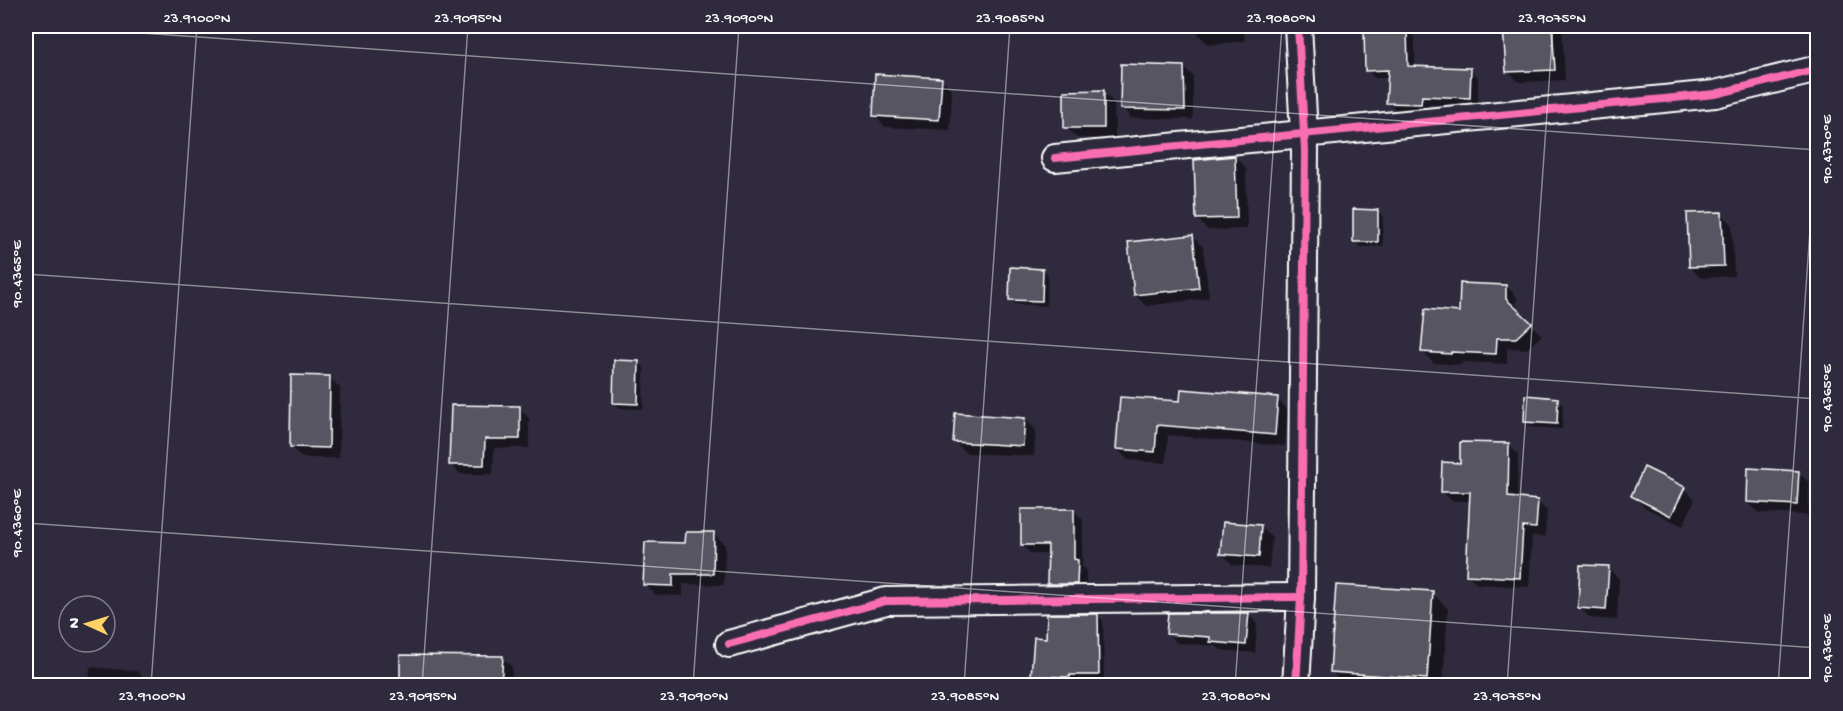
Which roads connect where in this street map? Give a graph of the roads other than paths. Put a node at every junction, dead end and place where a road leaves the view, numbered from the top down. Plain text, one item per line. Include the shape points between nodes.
1 (1298, 26) edge
2 (1818, 69) edge
3 (1304, 134) junction
4 (1055, 158) dead end
5 (1301, 597) junction
6 (729, 644) dead end
7 (1296, 686) edge

1 - 3 street
2 - 3 street via 1715,94
3 - 4 street
3 - 5 street
5 - 6 street via 886,601
5 - 7 street

